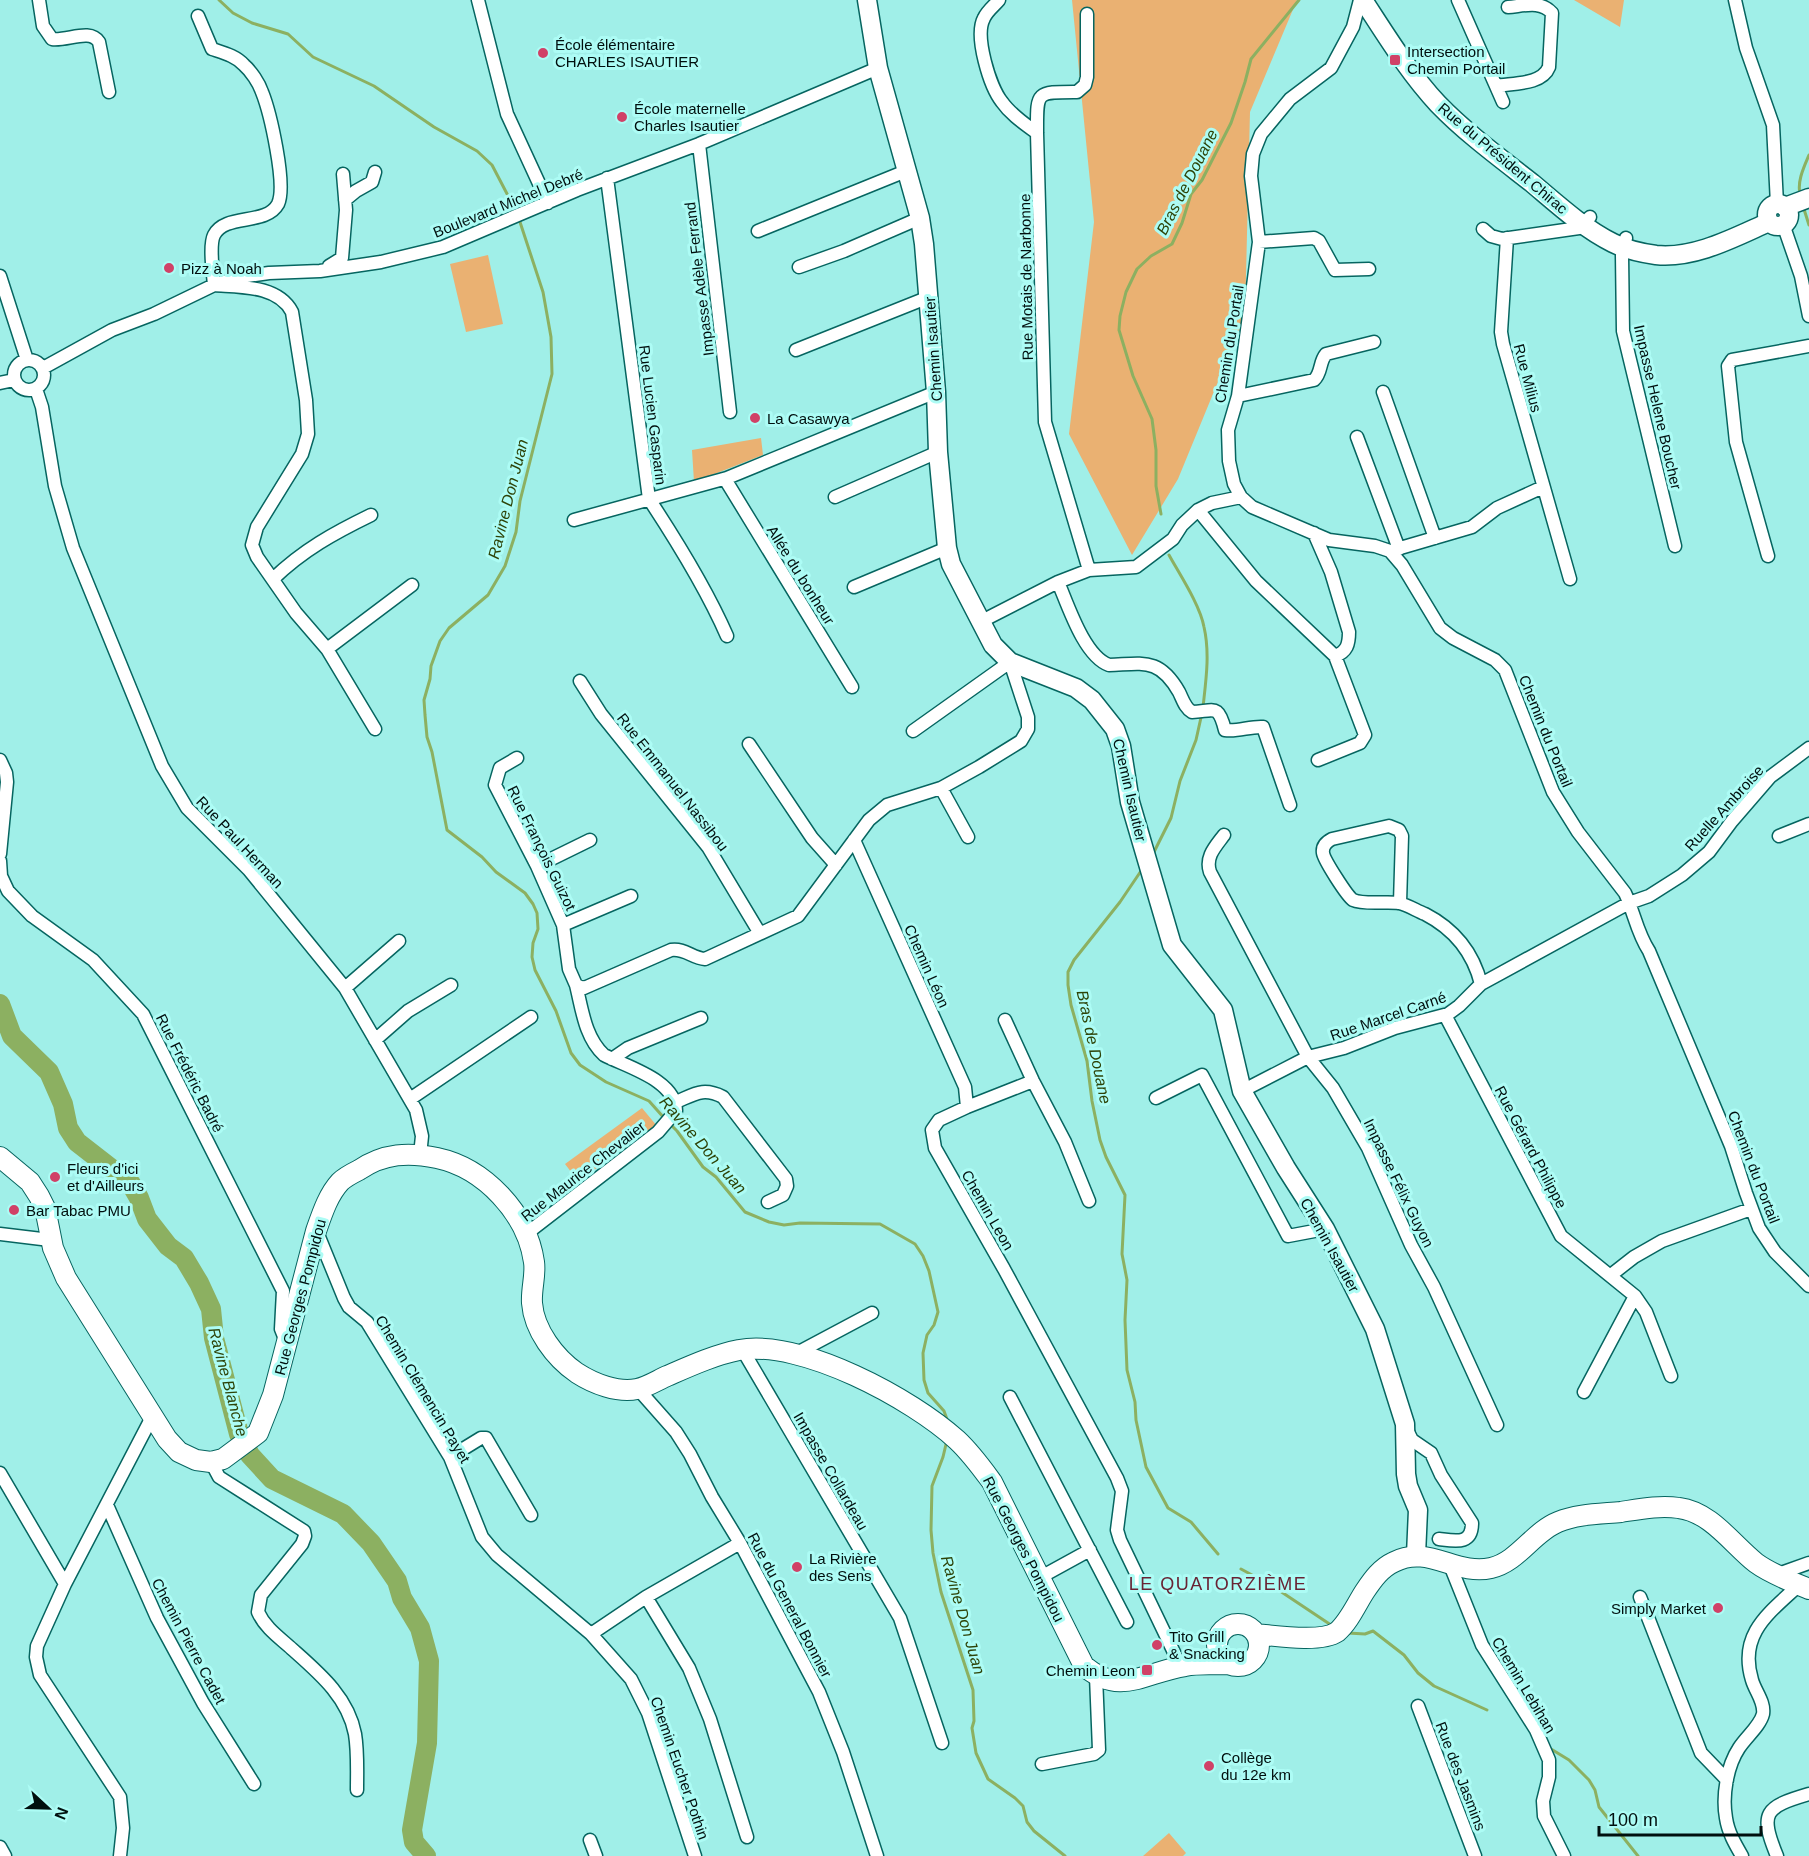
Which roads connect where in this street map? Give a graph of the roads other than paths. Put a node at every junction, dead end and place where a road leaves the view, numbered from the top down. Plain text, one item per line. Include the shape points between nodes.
1 (39, 0) edge
2 (478, 0) edge
3 (867, 0) edge
4 (999, 0) edge
5 (1361, 0) edge
6 (1374, 0) edge
7 (1458, 0) edge
8 (1735, 0) edge
9 (1508, 7) dead end
10 (1087, 14) dead end
11 (198, 16) dead end
12 (878, 68) junction
13 (1496, 86) junction
14 (109, 92) dead end
15 (1503, 102) dead end
16 (1037, 133) junction
17 (699, 144) junction
18 (906, 171) junction
19 (375, 172) dead end
20 (343, 174) dead end
21 (607, 178) junction
22 (1809, 198) edge
23 (345, 200) junction
24 (548, 203) junction
25 (1785, 212) edge
26 (920, 218) junction
27 (1587, 221) junction
28 (1483, 229) dead end
29 (758, 231) dead end
30 (1507, 238) junction
31 (1259, 242) junction
32 (1624, 243) junction
33 (799, 267) dead end
34 (1369, 269) dead end
35 (320, 271) junction
36 (0, 276) edge
37 (214, 285) junction
38 (929, 297) junction
39 (1809, 316) edge
40 (1374, 342) dead end
41 (1809, 346) edge
42 (796, 350) dead end
43 (27, 360) junction
44 (43, 368) junction
45 (14, 380) junction
46 (0, 383) edge
47 (36, 389) junction
48 (936, 392) junction
49 (1383, 392) dead end
50 (1238, 396) junction
51 (730, 411) dead end
52 (1357, 437) dead end
53 (938, 452) junction
54 (725, 479) junction
55 (1543, 487) junction
56 (835, 497) dead end
57 (1241, 497) junction
58 (649, 499) junction
59 (1198, 510) junction
60 (371, 515) dead end
61 (574, 520) dead end
62 (1314, 533) junction
63 (1435, 538) junction
64 (1675, 546) dead end
65 (947, 548) junction
66 (1395, 550) junction
67 (1768, 556) dead end
68 (1089, 570) junction
69 (273, 579) junction
70 (1570, 579) dead end
71 (1058, 582) junction
72 (412, 585) dead end
73 (854, 587) dead end
74 (980, 622) junction
75 (727, 636) dead end
76 (327, 649) junction
77 (1335, 657) junction
78 (1010, 662) junction
79 (580, 681) dead end
80 (852, 687) dead end
81 (375, 729) dead end
82 (913, 731) dead end
83 (749, 744) dead end
84 (1809, 748) edge
85 (517, 758) dead end
86 (0, 760) edge
87 (1318, 760) dead end
88 (941, 788) junction
89 (1290, 805) dead end
90 (1809, 824) edge
91 (1224, 835) dead end
92 (1779, 836) dead end
93 (968, 837) dead end
94 (590, 840) dead end
95 (854, 840) junction
96 (0, 854) edge
97 (0, 861) edge
98 (836, 865) junction
99 (537, 866) junction
100 (630, 896) dead end
101 (1400, 903) junction
102 (1629, 903) junction
103 (564, 926) junction
104 (759, 932) junction
105 (399, 941) dead end
106 (1481, 984) junction
107 (451, 985) dead end
108 (576, 985) junction
109 (345, 988) junction
110 (1444, 1015) junction
111 (531, 1017) dead end
112 (700, 1018) dead end
113 (1005, 1020) dead end
114 (375, 1040) junction
115 (1308, 1057) junction
116 (612, 1059) junction
117 (1033, 1082) junction
118 (1242, 1091) junction
119 (1156, 1098) dead end
120 (410, 1099) junction
121 (676, 1102) junction
122 (967, 1107) junction
123 (420, 1155) junction
124 (0, 1157) edge
125 (1089, 1201) dead end
126 (768, 1202) dead end
127 (1751, 1209) junction
128 (1325, 1229) junction
129 (316, 1231) junction
130 (0, 1234) edge
131 (526, 1234) junction
132 (50, 1240) junction
133 (1611, 1275) junction
134 (1809, 1286) edge
135 (1635, 1296) junction
136 (872, 1313) dead end
137 (286, 1342) junction
138 (742, 1349) junction
139 (795, 1354) junction
140 (1671, 1376) dead end
141 (638, 1389) junction
142 (1584, 1392) dead end
143 (1010, 1397) dead end
144 (152, 1417) junction
145 (1405, 1424) junction
146 (1497, 1425) dead end
147 (450, 1457) junction
148 (217, 1461) junction
149 (0, 1473) edge
150 (106, 1505) junction
151 (531, 1515) dead end
152 (1439, 1539) dead end
153 (740, 1543) junction
154 (1090, 1550) junction
155 (1416, 1555) junction
156 (1809, 1563) edge
157 (1450, 1564) junction
158 (1778, 1574) junction
159 (1039, 1578) junction
160 (65, 1584) junction
161 (1804, 1587) edge
162 (646, 1596) junction
163 (1640, 1597) dead end
164 (1127, 1622) dead end
165 (591, 1634) junction
166 (1216, 1641) junction
167 (1257, 1641) junction
168 (1228, 1664) junction
169 (1183, 1666) junction
170 (1096, 1676) junction
171 (1418, 1706) dead end
172 (942, 1743) dead end
173 (1042, 1764) dead end
174 (1727, 1780) junction
175 (254, 1784) dead end
176 (357, 1790) dead end
177 (1809, 1794) edge
178 (747, 1837) dead end
179 (590, 1840) dead end
180 (0, 1847) edge
181 (5, 1856) edge
182 (120, 1856) edge
183 (596, 1856) edge
184 (695, 1856) edge
185 (877, 1856) edge
186 (1475, 1856) edge
187 (1564, 1856) edge
188 (1742, 1856) edge
189 (1777, 1856) edge

1 - 14 street via 44,26 52,39 90,34 96,37
2 - 24 street via 507,114
3 - 12 main road, Chemin Isautier
4 - 16 street via 984,18 981,30 994,91
5 - 27 main road, Rue du Président Chirac via 1436,102 1492,151
5 - 31 street, Chemin du Portail via 1353,27 1331,68 1290,99 1261,134 1253,154 1251,177
6 - 27 main road, Rue du Président Chirac via 1443,93 1465,116
7 - 13 street
8 - 25 street via 1746,48 1773,125
9 - 13 street via 1540,5 1552,13 1549,67 1539,79
10 - 16 street, Rue Motais de Narbonne via 1085,85 1077,92 1046,92 1040,96
11 - 37 street via 212,49 244,65 262,90 277,143 277,205 268,212 223,226 214,235
12 - 17 street, Boulevard Michel Debré
12 - 18 main road, Chemin Isautier
13 - 15 street
16 - 68 street, Rue Motais de Narbonne via 1045,422
17 - 21 street, Boulevard Michel Debré
17 - 51 street, Impasse Adèle Ferrand
18 - 26 main road, Chemin Isautier
18 - 29 street
19 - 23 street via 372,182
20 - 23 street
21 - 24 street, Boulevard Michel Debré
21 - 58 street, Rue Lucien Gasparin
22 - 25 main road
23 - 35 street via 342,258
24 - 35 street, Boulevard Michel Debré via 443,248
25 - 32 main road via 1710,247 1688,253 1659,255
25 - 39 street
26 - 33 street
26 - 38 main road, Chemin Isautier
27 - 30 street via 1579,228
27 - 32 main road
28 - 30 street via 1496,238
30 - 55 street, Rue Milius via 1501,332
31 - 34 street via 1314,238 1335,270
31 - 50 street, Chemin du Portail
32 - 64 street, Impasse Helene Boucher via 1624,337
35 - 37 street, Boulevard Michel Debré via 269,273
36 - 43 street
37 - 44 street, Boulevard Michel Debré via 112,330
37 - 69 street via 263,290 286,302 292,312 308,435 302,454 257,528 252,544
38 - 42 street
38 - 48 main road, Chemin Isautier
40 - 50 street via 1326,354 1314,380
41 - 67 street via 1732,360 1728,366 1736,442
43 - 44 street
43 - 45 street via 16,367
44 - 47 street via 44,380
45 - 46 street
45 - 47 street via 23,390
47 - 109 street, Rue Paul Herman via 55,486 73,548 162,766 187,808 249,870
48 - 53 main road, Chemin Isautier
48 - 54 street
49 - 63 street
50 - 57 street, Chemin du Portail via 1228,430 1234,484
52 - 66 street, Chemin du Portail
53 - 56 street
53 - 65 main road, Chemin Isautier
54 - 58 street
54 - 80 street, Allée du bonheur
55 - 63 street via 1497,508 1472,527
55 - 70 street, Rue Milius
57 - 59 street
57 - 62 street via 1252,507
58 - 61 street
58 - 75 street, Rue Lucien Gasparin
59 - 68 street via 1173,539 1136,567
59 - 77 street via 1256,581
60 - 69 street via 327,536
62 - 66 street via 1329,540
62 - 77 street via 1331,572 1349,632 1346,649
63 - 66 street
65 - 73 street
65 - 74 main road, Chemin Isautier
66 - 102 street, Chemin du Portail via 1440,628 1504,670 1553,792
68 - 71 street
69 - 76 street
71 - 74 street
71 - 89 street via 1085,642 1100,660 1109,665 1143,662 1155,666 1173,683 1187,709 1218,711 1225,730 1263,727
72 - 76 street
74 - 78 main road, Chemin Isautier via 993,645
76 - 81 street
77 - 87 street via 1365,735 1360,744
78 - 82 street
78 - 88 street via 1028,717 1028,729 1021,741
78 - 118 main road, Chemin Isautier via 1076,688 1092,700 1115,729 1130,802 1172,945 1223,1010
79 - 104 street, Rue Emmanuel Nassibou via 601,714 708,847
83 - 98 street via 812,838
84 - 102 street, Ruelle Ambroise via 1770,777 1709,852 1682,875 1649,896
85 - 99 street, Rue François Guizot via 500,768 495,785
86 - 96 street via 7,782
88 - 93 street
88 - 95 street via 887,805
90 - 92 street
91 - 115 street, Impasse Félix Guyon via 1209,857 1210,872
94 - 99 street
95 - 98 street
95 - 122 street, Chemin Léon via 965,1087
97 - 137 street, Rue Frédéric Badré via 8,891 32,916 93,960 143,1014 283,1291 281,1329
98 - 104 street via 798,916
99 - 103 street, Rue François Guizot
100 - 103 street, Rue François Guizot
101 - 101 street via 1350,898 1325,858 1324,846 1332,839 1393,826 1399,830
101 - 106 street via 1440,922 1461,940 1477,967
102 - 106 street, Rue Marcel Carné
102 - 127 street, Chemin du Portail via 1640,938 1649,951 1731,1146
103 - 108 street, Rue François Guizot via 569,969
104 - 108 street via 705,959 679,949 671,950 588,987
105 - 109 street
106 - 110 street, Rue Marcel Carné via 1460,1006
107 - 114 street via 408,1011
108 - 116 street via 590,1037 597,1049
109 - 114 street, Rue Paul Herman
110 - 115 street, Rue Marcel Carné
110 - 133 street, Rue Gérard Philippe via 1561,1236
111 - 120 street
112 - 116 street via 628,1048
113 - 117 street
114 - 120 street, Rue Paul Herman
115 - 118 street, Rue Marcel Carné
115 - 146 street, Impasse Félix Guyon via 1333,1088 1368,1148
116 - 121 street via 662,1084
117 - 122 street, Chemin Leon
117 - 125 street via 1065,1142
118 - 128 main road, Chemin Isautier
119 - 128 street via 1203,1075 1288,1236
120 - 123 street, Rue Paul Herman via 422,1136
121 - 126 street via 702,1090 723,1097 786,1179 783,1195
121 - 131 street, Rue Maurice Chevalier via 676,1111 658,1132
122 - 169 street, Chemin Leon via 939,1120 932,1130 935,1148 1117,1478 1122,1491 1120,1540
123 - 129 main road, Rue Georges Pompidou via 398,1154 374,1160 340,1182 325,1205
123 - 131 main road, Rue Georges Pompidou via 448,1161 476,1174 497,1190
124 - 132 main road via 30,1182 39,1196
127 - 133 street via 1662,1241
127 - 134 street, Chemin du Portail via 1775,1252
128 - 145 main road, Chemin Isautier via 1375,1329
129 - 137 main road, Rue Georges Pompidou
129 - 147 street, Chemin Clémencin Payet via 349,1307 367,1322
130 - 132 street
131 - 141 main road, Rue Georges Pompidou via 535,1264 532,1303 546,1342 578,1374 600,1385
132 - 144 main road via 66,1278
133 - 135 street, Rue Gérard Philippe
135 - 140 street, Rue Gérard Philippe via 1646,1312
135 - 142 street
136 - 139 street
137 - 148 main road, Rue Georges Pompidou via 273,1395 258,1433
138 - 139 main road, Rue Georges Pompidou
138 - 141 main road, Rue Georges Pompidou
138 - 172 street, Impasse Collardeau via 900,1618
139 - 159 main road, Rue Georges Pompidou via 874,1384 956,1439 992,1482
141 - 153 street, Rue du General Bonnier via 676,1432
143 - 154 street
144 - 148 main road via 179,1452 196,1460
144 - 150 street
145 - 152 street, Chemin Isautier via 1412,1440 1431,1453 1473,1523 1466,1539
145 - 155 main road, Chemin Isautier via 1406,1474 1418,1510
147 - 151 street via 486,1438
147 - 165 street, Chemin Clémencin Payet via 482,1537 497,1555
148 - 176 street via 219,1477 304,1531 302,1544 261,1595 258,1612 268,1627 324,1677 350,1716 355,1732
149 - 160 street
150 - 160 street
150 - 175 street, Chemin Pierre Cadet via 157,1618 203,1703
153 - 162 street
153 - 185 street, Rue du General Bonnier via 819,1692
154 - 159 street
154 - 164 street
155 - 157 main road
155 - 167 main road via 1383,1569 1338,1631 1326,1637
156 - 158 street
157 - 158 main road via 1488,1569 1512,1558 1557,1522 1666,1506 1702,1516 1757,1563
157 - 187 street, Chemin Lebihan via 1482,1645 1536,1730 1549,1760 1544,1816
158 - 161 main road
159 - 170 main road, Rue Georges Pompidou via 1084,1666
160 - 182 street via 37,1646 40,1675 120,1797
161 - 174 street via 1765,1618 1753,1635 1748,1656 1763,1707 1762,1716 1737,1750
162 - 165 street
162 - 178 street via 689,1668 710,1719
163 - 174 street via 1701,1753
165 - 184 street, Chemin Eucher Pothin via 631,1679 648,1713
166 - 167 main road via 1221,1631 1232,1624 1246,1625
166 - 168 main road via 1218,1655
166 - 169 main road
167 - 168 main road via 1256,1656 1246,1665
168 - 169 main road
169 - 170 main road via 1125,1683
170 - 173 street via 1099,1750
171 - 186 street, Rue des Jasmins
174 - 188 street via 1726,1818
177 - 189 street via 1783,1802 1767,1818 1766,1829
179 - 183 street
180 - 181 street

